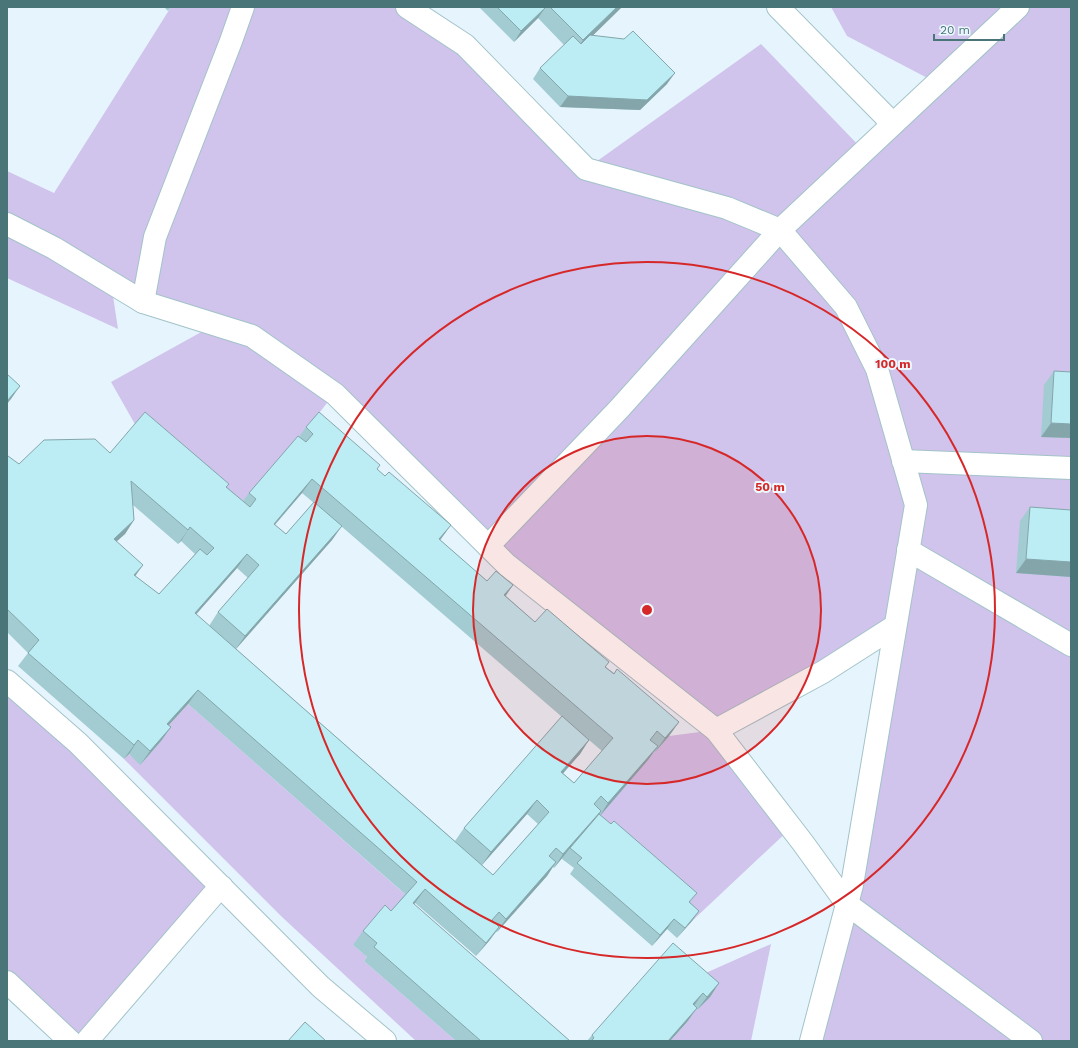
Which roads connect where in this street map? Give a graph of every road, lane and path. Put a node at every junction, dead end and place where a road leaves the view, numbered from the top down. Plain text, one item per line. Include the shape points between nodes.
1 (243, 7) edge
2 (407, 7) edge
3 (778, 7) edge
4 (1018, 7) edge
5 (893, 124) junction
6 (7, 224) edge
7 (780, 230) junction
8 (143, 302) junction
9 (903, 461) junction
10 (1071, 468) edge
11 (488, 546) junction
12 (908, 550) junction
13 (895, 626) junction
14 (1071, 645) edge
15 (7, 681) edge
16 (716, 730) junction
17 (222, 887) junction
18 (847, 904) junction
19 (7, 982) edge
20 (70, 1041) edge
21 (86, 1041) edge
22 (385, 1041) edge
23 (811, 1041) edge
24 (1031, 1041) edge

1 - 8 lane via 155,238
2 - 7 lane via 465,45 586,170 727,208
3 - 5 lane
4 - 5 lane
5 - 7 lane
6 - 8 lane via 54,248
7 - 9 lane via 846,307 878,369
7 - 11 lane via 619,409
8 - 11 lane via 252,336 335,394
9 - 10 lane
9 - 12 lane via 916,505
11 - 16 lane via 507,565
12 - 13 lane
12 - 14 lane
13 - 16 lane via 823,672
13 - 18 lane
15 - 17 lane via 78,743
16 - 18 lane
17 - 21 lane via 213,894
17 - 22 lane via 322,987
18 - 23 lane
18 - 24 lane
19 - 20 lane

